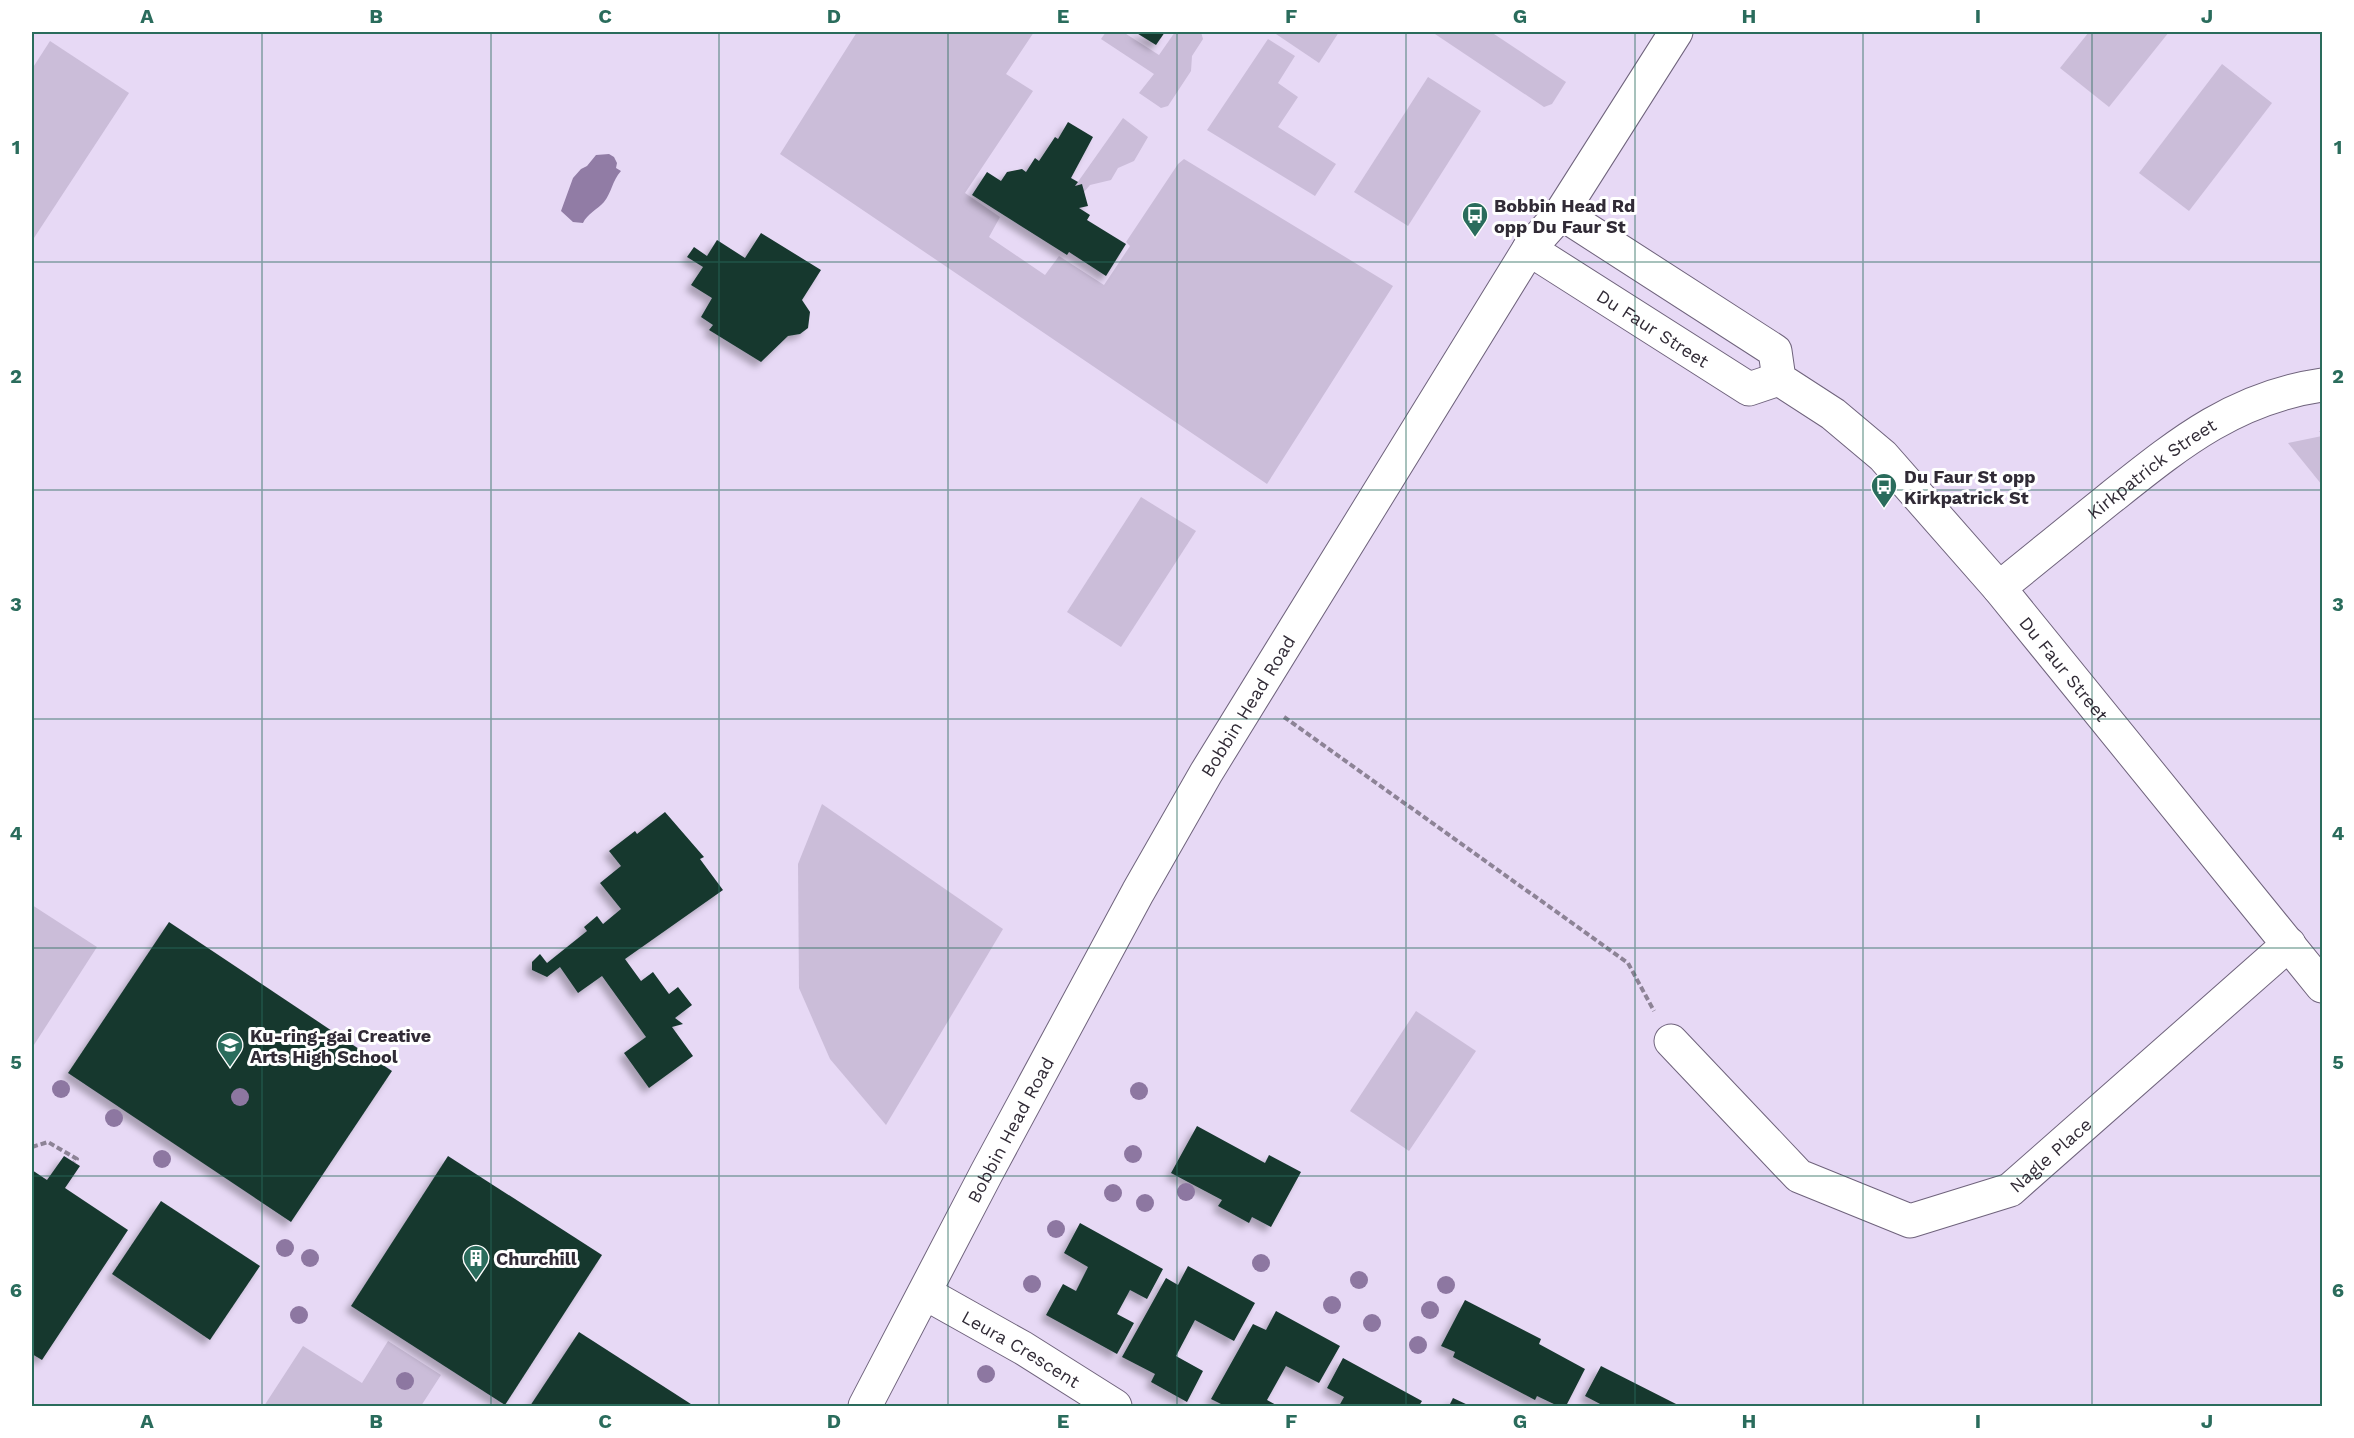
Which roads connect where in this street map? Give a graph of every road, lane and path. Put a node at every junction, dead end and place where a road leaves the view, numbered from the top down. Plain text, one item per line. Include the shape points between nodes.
1 (1676, 32) edge
2 (1562, 213) junction
3 (1529, 249) junction
4 (1779, 379) junction
5 (2322, 385) edge
6 (1999, 588) junction
7 (1255, 696) junction
8 (2289, 944) junction
9 (2322, 986) edge
10 (1671, 1041) joint
11 (32, 1147) edge
12 (74, 1162) dead end
13 (925, 1293) junction
14 (865, 1407) edge
15 (1115, 1407) edge

1 - 2 street, Bobbin Head Road
2 - 3 street, Bobbin Head Road
2 - 4 street via 1775,351
3 - 4 street, Du Faur Street via 1749,389
3 - 7 street, Bobbin Head Road
4 - 6 street, Du Faur Street via 1833,414 1883,456
5 - 6 street, Kirkpatrick Street via 2269,398 2218,419 2176,445
6 - 8 street, Du Faur Street
7 - 10 path via 1628,963
7 - 13 street, Bobbin Head Road via 1138,892
8 - 9 street, Du Faur Street
8 - 10 street, Nagle Place via 2010,1190 1910,1221 1799,1176
11 - 12 path via 48,1142 77,1159
13 - 14 street, Bobbin Head Road
13 - 15 street, Leura Crescent via 1023,1348

